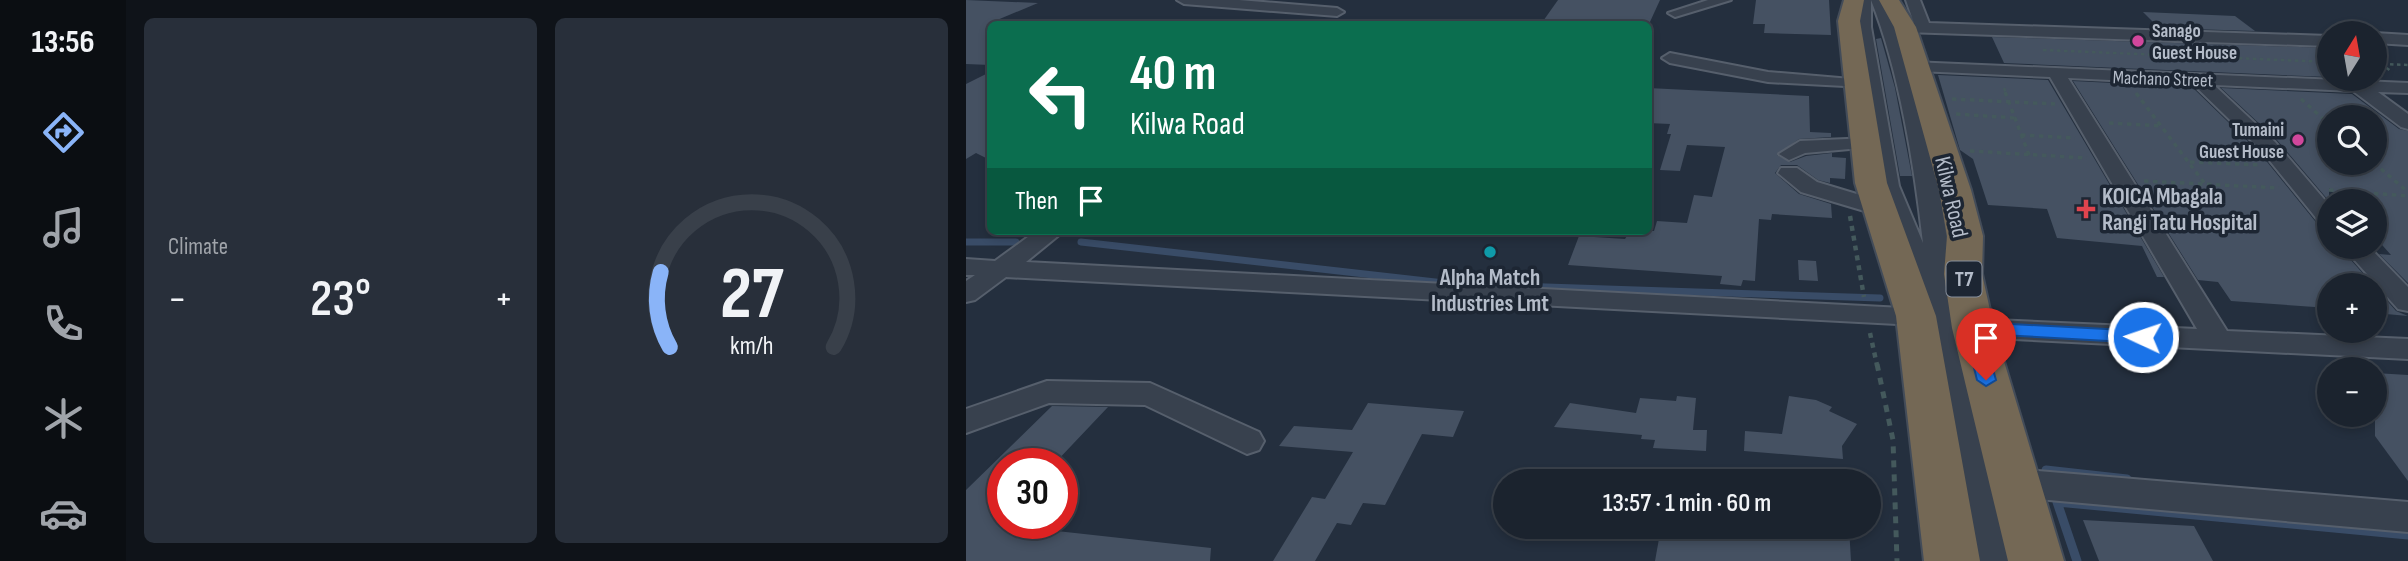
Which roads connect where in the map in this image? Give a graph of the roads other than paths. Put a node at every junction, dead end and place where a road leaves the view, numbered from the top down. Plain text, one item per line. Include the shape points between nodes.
1 (1184, 0) edge
2 (1353, 0) edge
3 (1724, 0) edge
4 (1854, 0) edge
5 (1864, 0) edge
6 (1878, 0) edge
7 (1337, 12) junction
8 (1675, 13) dead end
9 (1910, 15) edge
10 (1325, 21) edge
11 (2317, 38) edge
12 (2387, 41) edge
13 (2408, 42) edge
14 (1670, 58) dead end
15 (2057, 74) junction
16 (2199, 80) junction
17 (1857, 84) junction
18 (2317, 84) edge
19 (2387, 87) edge
20 (2408, 88) edge
21 (2365, 91) edge
22 (1925, 92) junction
23 (2408, 123) edge
24 (1865, 143) junction
25 (1864, 203) junction
26 (2317, 206) edge
27 (1047, 235) edge
28 (2367, 259) edge
29 (966, 267) edge
30 (1000, 269) junction
31 (966, 294) edge
32 (2408, 303) edge
33 (1945, 326) junction
34 (2218, 340) junction
35 (2408, 349) edge
36 (966, 421) edge
37 (1247, 441) dead end
38 (2014, 483) junction
39 (2408, 517) edge
40 (1952, 561) edge
41 (1996, 561) edge
42 (2036, 561) edge

1 - 7 street
2 - 7 street
3 - 8 street
4 - 17 highway, Kilwa Road / T7 via 1849,21
5 - 33 street via 1863,27 1888,186
6 - 33 street via 1890,28 1928,188
7 - 10 street
9 - 11 street
9 - 22 highway, Kilwa Road / T7
12 - 13 street
14 - 17 street via 1768,77
15 - 16 street, Machano Street
15 - 22 street, Machano Street
15 - 34 street
16 - 18 street, Machano Street
16 - 26 street via 2288,167
17 - 24 highway, Kilwa Road / T7
19 - 20 street, Machano Street
21 - 23 street
22 - 33 highway, Kilwa Road / T7 via 1965,236 1963,274
24 - 25 highway, Kilwa Road / T7
24 - 25 street via 1800,147 1789,163 1809,187
25 - 33 highway, Kilwa Road / T7
27 - 30 street
28 - 32 street
29 - 30 street
30 - 31 street
30 - 33 street via 1865,311
33 - 34 street
33 - 38 highway, Kilwa Road / T7
33 - 40 highway, Kilwa Road / T7
33 - 41 street
34 - 35 street
36 - 37 street via 1047,392 1150,394
38 - 39 street
38 - 42 highway, Kilwa Road / T7

